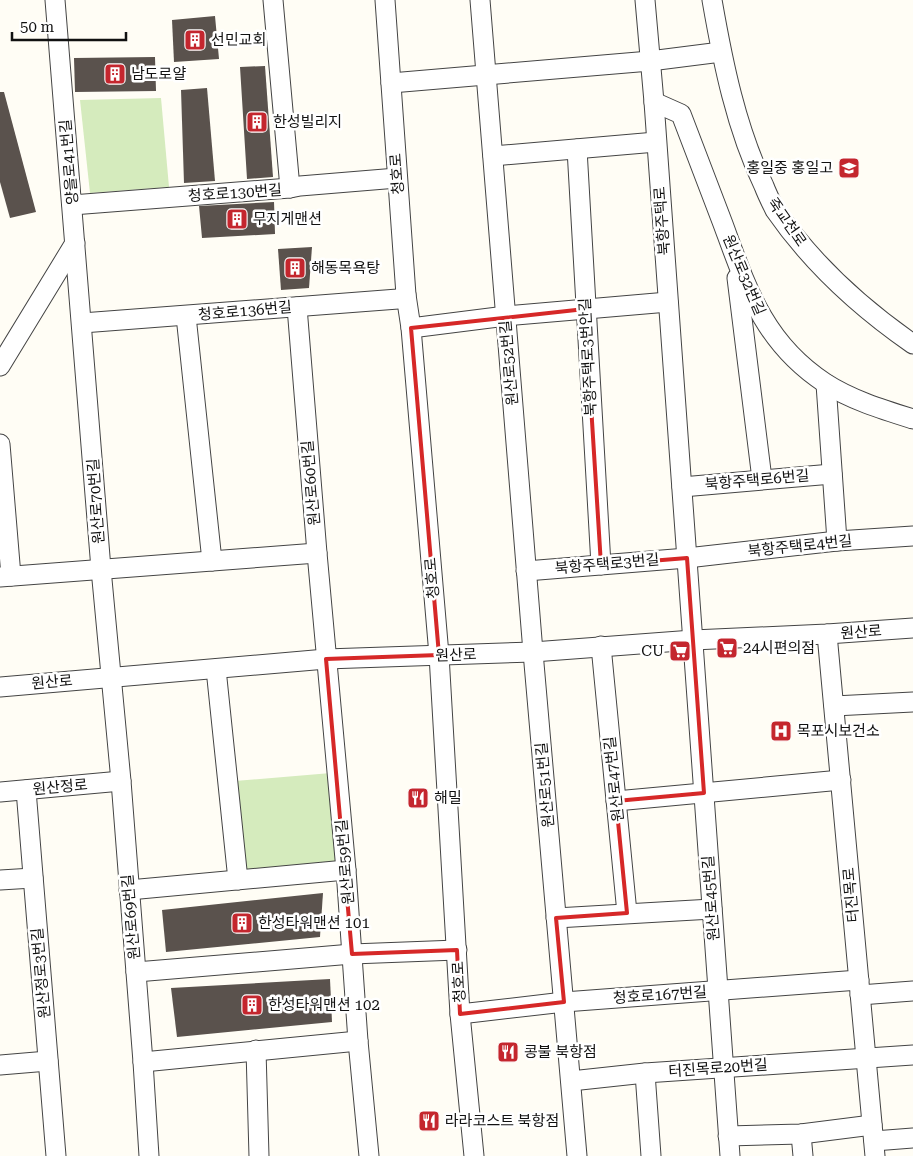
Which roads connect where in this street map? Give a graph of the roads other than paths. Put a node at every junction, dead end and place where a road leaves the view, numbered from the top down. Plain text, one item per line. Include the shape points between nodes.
1 (55, 0) edge
2 (273, 0) edge
3 (385, 0) edge
4 (480, 0) edge
5 (645, 0) edge
6 (712, 0) edge
7 (722, 52) junction
8 (650, 61) junction
9 (486, 75) junction
10 (391, 83) junction
11 (654, 102) junction
12 (656, 142) junction
13 (577, 150) junction
14 (493, 156) junction
15 (397, 178) junction
16 (290, 188) junction
17 (72, 205) junction
18 (75, 242) junction
19 (736, 262) junction
20 (406, 294) junction
21 (668, 302) junction
22 (297, 306) junction
23 (585, 310) junction
24 (186, 316) junction
25 (506, 316) junction
26 (82, 324) junction
27 (411, 328) junction
28 (913, 344) edge
29 (0, 366) edge
30 (826, 384) junction
31 (913, 419) edge
32 (0, 444) edge
33 (832, 474) junction
34 (762, 479) junction
35 (682, 487) junction
36 (913, 536) edge
37 (837, 541) junction
38 (317, 553) junction
39 (687, 558) junction
40 (212, 561) junction
41 (601, 565) junction
42 (101, 569) junction
43 (526, 571) junction
44 (5, 576) edge
45 (913, 628) edge
46 (827, 634) junction
47 (693, 640) junction
48 (601, 646) junction
49 (533, 652) junction
50 (439, 656) junction
51 (326, 659) junction
52 (216, 669) junction
53 (110, 678) junction
54 (0, 687) edge
55 (913, 702) edge
56 (834, 706) junction
57 (841, 780) junction
58 (120, 781) junction
59 (26, 790) junction
60 (0, 792) edge
61 (704, 794) junction
62 (616, 801) junction
63 (346, 870) junction
64 (33, 878) junction
65 (0, 880) edge
66 (238, 880) junction
67 (129, 890) junction
68 (712, 909) junction
69 (627, 913) junction
70 (556, 918) junction
71 (457, 950) junction
72 (352, 954) junction
73 (136, 972) junction
74 (860, 988) junction
75 (718, 990) junction
76 (913, 991) edge
77 (564, 1002) junction
78 (460, 1014) junction
79 (358, 1041) junction
80 (256, 1050) junction
81 (913, 1055) edge
82 (866, 1058) junction
83 (48, 1061) junction
84 (143, 1062) junction
85 (0, 1065) edge
86 (723, 1069) junction
87 (645, 1073) junction
88 (570, 1080) junction
89 (801, 1134) junction
90 (728, 1136) junction
91 (913, 1138) edge
92 (874, 1141) edge
93 (56, 1156) edge
94 (149, 1156) edge
95 (259, 1156) edge
96 (369, 1156) edge
97 (474, 1156) edge
98 (577, 1156) edge
99 (651, 1156) edge
100 (730, 1156) edge
101 (803, 1156) edge

1 - 17 street, 양을로41번길
2 - 16 street
3 - 10 street, 청호로
4 - 9 street, 원산로52번길
5 - 8 street, 북항주택로
6 - 7 street, 죽교천로
7 - 8 street
7 - 28 street, 죽교천로 via 745,142 775,209 801,243 854,298
8 - 9 street
8 - 11 street, 북항주택로
9 - 10 street
9 - 14 street, 원산로52번길
10 - 15 street, 청호로
11 - 12 street, 북항주택로
11 - 19 street, 원산로32번길 via 681,114
12 - 13 street
12 - 21 street, 북항주택로
13 - 14 street
13 - 23 street, 북항주택로3번안길
14 - 25 street, 원산로52번길
15 - 16 street, 청호로130번길
15 - 20 street, 청호로
16 - 17 street, 청호로130번길
17 - 18 street, 양을로41번길
18 - 26 street, 양을로41번길
18 - 29 street
19 - 30 street, 원산로32번길 via 769,328 786,350
19 - 34 street
20 - 22 street, 청호로136번길 via 398,299
20 - 27 street, 청호로
21 - 23 street
21 - 35 street, 북항주택로
22 - 24 street, 청호로136번길
22 - 38 street, 원산로60번길
23 - 25 street
23 - 41 street, 북항주택로3번안길
24 - 26 street, 청호로136번길
24 - 40 street
25 - 27 street
25 - 43 street, 원산로52번길
26 - 42 street, 원산로70번길
27 - 50 street, 청호로
30 - 31 street, 원산로32번길 via 864,402
30 - 33 street
32 - 44 street
33 - 34 street, 북항주택로6번길
33 - 37 street
34 - 35 street, 북항주택로6번길
35 - 39 street, 북항주택로
36 - 37 street, 북항주택로4번길
37 - 39 street, 북항주택로4번길
38 - 40 street
38 - 51 street, 원산로60번길
39 - 41 street, 북항주택로3번길
39 - 47 street, 북항주택로
40 - 42 street
41 - 43 street, 북항주택로3번길
42 - 44 street
42 - 53 street, 원산로70번길
43 - 49 street, 원산로52번길
45 - 46 street, 원산로
46 - 47 street, 원산로
46 - 56 street, 터진목로
47 - 48 street, 원산로
47 - 61 street, 원산로45번길
48 - 49 street, 원산로
48 - 62 street, 원산로47번길
49 - 50 street, 원산로
49 - 70 street, 원산로51번길
50 - 51 street, 원산로
50 - 71 street, 청호로
51 - 52 street, 원산로
51 - 63 street, 원산로59번길
52 - 53 street, 원산로
52 - 66 street
53 - 54 street, 원산로
53 - 58 street, 원산로69번길
55 - 56 street
56 - 57 street, 터진목로
57 - 61 street
57 - 74 street, 터진목로
58 - 59 street, 원산정로
58 - 67 street, 원산로69번길
59 - 60 street, 원산정로
59 - 64 street, 원산정로3번길
61 - 62 street
61 - 68 street, 원산로45번길
62 - 69 street, 원산로47번길
63 - 66 street
63 - 72 street, 원산로59번길
64 - 65 street
64 - 83 street, 원산정로3번길
66 - 67 street
67 - 73 street, 원산로69번길
68 - 69 street
68 - 75 street, 원산로45번길
69 - 70 street
70 - 77 street, 원산로51번길
71 - 72 street
71 - 78 street, 청호로
72 - 73 street
72 - 79 street, 원산로59번길
73 - 84 street, 원산로69번길
74 - 75 street, 청호로167번길
74 - 76 street, 청호로167번길
74 - 82 street, 터진목로
75 - 77 street, 청호로167번길
75 - 86 street, 원산로45번길
77 - 78 street, 청호로167번길
77 - 88 street, 원산로51번길
78 - 97 street, 청호로
79 - 80 street
79 - 96 street, 원산로59번길
80 - 84 street
80 - 95 street
81 - 82 street, 터진목로20번길
82 - 86 street, 터진목로20번길
82 - 92 street, 터진목로
83 - 85 street
83 - 93 street, 원산정로3번길
84 - 94 street, 원산로69번길
86 - 87 street, 터진목로20번길
86 - 90 street, 원산로45번길
87 - 88 street, 터진목로20번길
87 - 99 street
88 - 98 street, 원산로51번길
89 - 90 street
89 - 92 street
89 - 101 street
90 - 100 street, 원산로45번길
91 - 92 street

